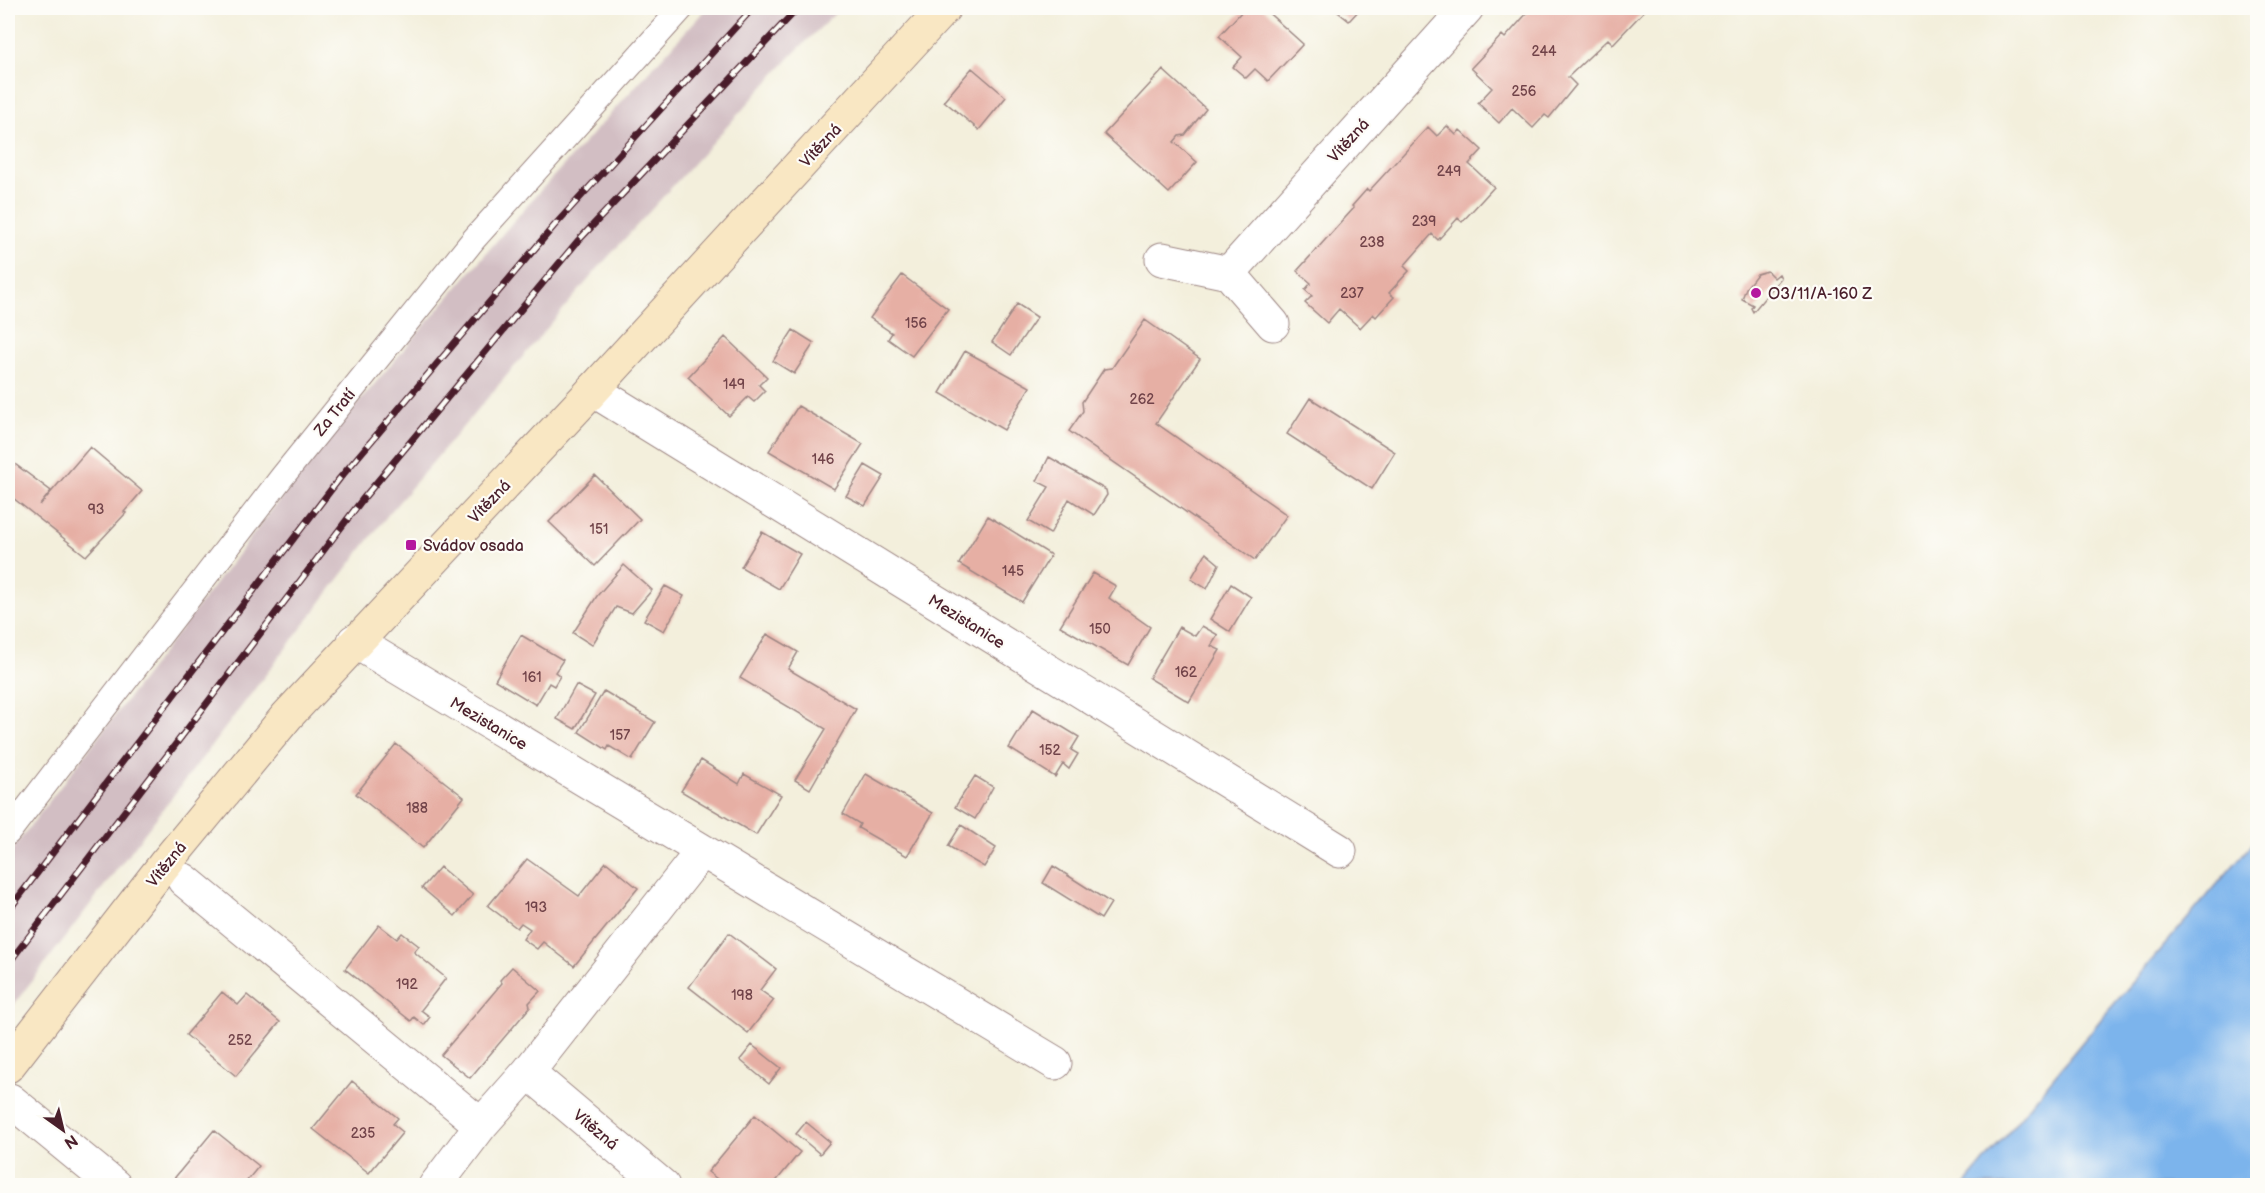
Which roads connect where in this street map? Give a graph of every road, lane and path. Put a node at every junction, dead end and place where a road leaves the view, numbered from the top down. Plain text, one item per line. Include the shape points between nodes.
1 (682, 8) edge
2 (944, 8) edge
3 (1467, 8) edge
4 (1162, 259) dead end
5 (1229, 273) junction
6 (1273, 324) dead end
7 (593, 390) junction
8 (354, 641) junction
9 (8, 833) edge
10 (702, 851) junction
11 (1340, 851) dead end
12 (183, 880) dead end
13 (1056, 1063) dead end
14 (8, 1066) edge
15 (528, 1072) junction
16 (10, 1100) dead end
17 (481, 1125) junction
18 (115, 1185) edge
19 (435, 1185) edge
20 (663, 1185) edge

1 - 9 lane, Za Tratí via 474,238 282,477
2 - 7 main road, Vítězná
3 - 5 street, Vítězná
4 - 5 street
5 - 6 street
7 - 8 main road, Vítězná
7 - 11 street, Mezistanice
8 - 10 street, Mezistanice
8 - 14 main road, Vítězná via 200,821
10 - 13 street, Mezistanice
10 - 15 street
12 - 17 street, Vítězná
15 - 17 street
15 - 20 street, Vítězná
16 - 18 street
17 - 19 street

